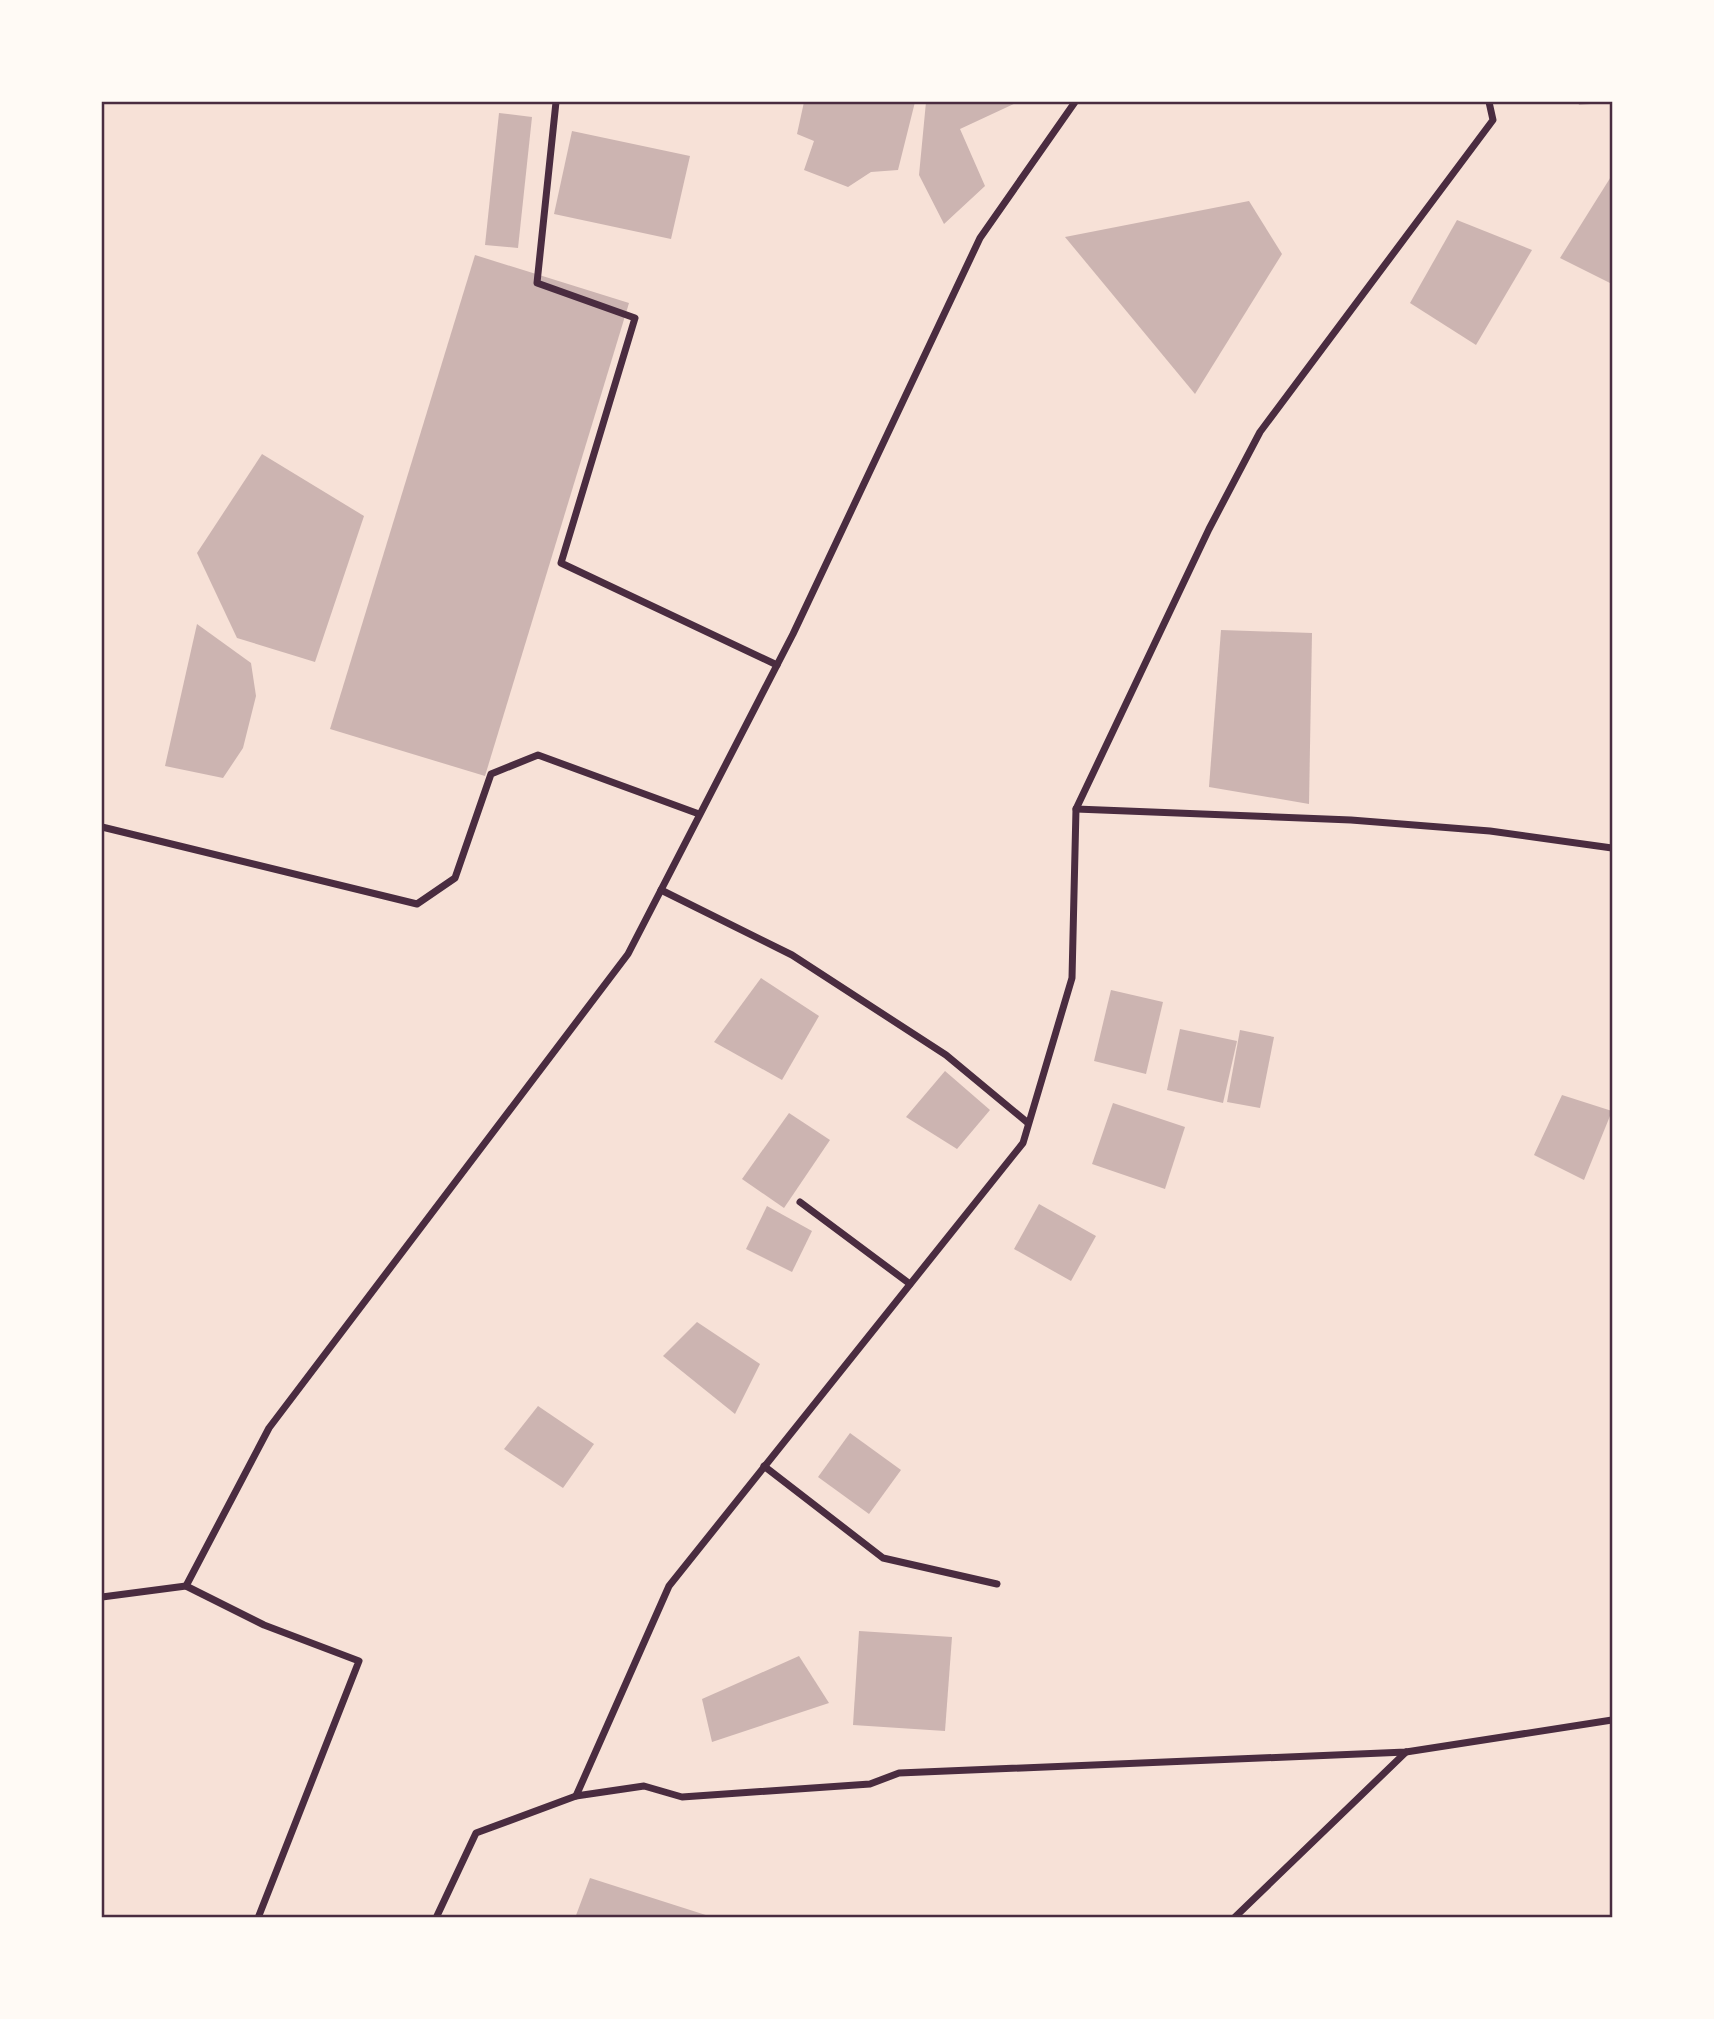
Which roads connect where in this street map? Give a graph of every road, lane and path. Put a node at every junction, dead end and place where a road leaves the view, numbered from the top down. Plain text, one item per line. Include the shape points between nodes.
1 (556, 102) edge
2 (1075, 102) edge
3 (1489, 102) edge
4 (777, 665) junction
5 (1076, 809) junction
6 (699, 814) junction
7 (102, 827) edge
8 (1612, 848) edge
9 (661, 890) junction
10 (1028, 1123) junction
11 (800, 1202) dead end
12 (910, 1284) junction
13 (764, 1466) junction
14 (997, 1584) dead end
15 (186, 1586) junction
16 (102, 1597) edge
17 (1612, 1720) edge
18 (1406, 1752) junction
19 (576, 1796) junction
20 (258, 1917) edge
21 (436, 1917) edge
22 (1234, 1917) edge

1 - 4 street via 537,283 635,318 561,563
2 - 4 street via 980,237
3 - 5 street via 1493,120 1260,432
4 - 6 street
5 - 8 street via 1351,820 1490,831
5 - 10 street via 1072,978
6 - 7 street via 538,755 491,774 455,878 417,904
6 - 9 street
9 - 10 street via 792,955 946,1055
9 - 15 street via 628,954 270,1428
10 - 12 street via 1023,1143
11 - 12 street
12 - 13 street
13 - 14 street via 883,1558
13 - 19 street via 669,1586
15 - 16 street
15 - 20 street via 264,1625 359,1661
17 - 18 street
18 - 19 street via 899,1773 870,1784 682,1797 644,1786
18 - 22 street
19 - 21 street via 476,1833

